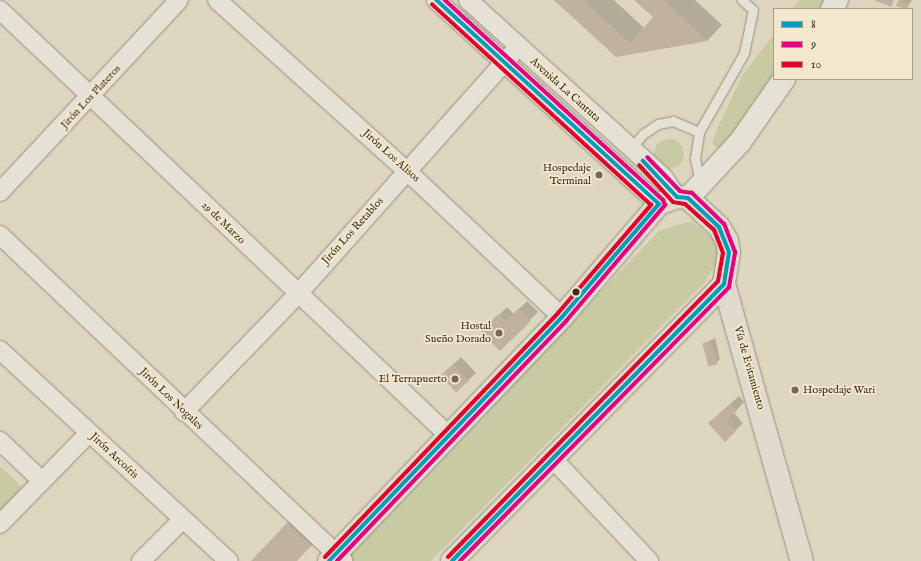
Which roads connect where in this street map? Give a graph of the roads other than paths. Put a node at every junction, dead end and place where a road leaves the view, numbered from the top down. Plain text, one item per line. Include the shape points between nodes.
1 (179, 0) edge
2 (216, 0) edge
3 (436, 0) edge
4 (468, 0) edge
5 (742, 0) edge
6 (0, 10) edge
7 (518, 47) junction
8 (504, 62) junction
9 (783, 80) edge
10 (92, 97) junction
11 (699, 132) junction
12 (630, 149) junction
13 (407, 171) junction
14 (0, 192) edge
15 (681, 196) junction
16 (0, 236) edge
17 (724, 284) junction
18 (297, 295) junction
19 (562, 317) junction
20 (0, 350) edge
21 (184, 412) junction
22 (89, 433) junction
23 (448, 435) junction
24 (0, 441) edge
25 (553, 458) junction
26 (42, 481) junction
27 (183, 519) junction
28 (0, 524) edge
29 (336, 559) edge
30 (141, 561) edge
31 (229, 561) edge
32 (452, 561) edge
33 (649, 561) edge
34 (802, 561) edge

1 - 10 street, Jirón Los Plateros
2 - 13 street, Jirón Los Alisos
3 - 8 street, Avenida La Cantuta
4 - 7 street, Avenida La Cantuta
5 - 11 lane via 753,10 744,53
6 - 10 street, 29 de Marzo
7 - 8 street, Jirón Los Retablos
7 - 12 street, Avenida La Cantuta
8 - 13 street, Jirón Los Retablos
8 - 15 street, Avenida La Cantuta
9 - 15 street via 740,142
10 - 14 street, Jirón Los Plateros
10 - 18 street, 29 de Marzo
11 - 12 lane via 673,120 658,124 642,134
11 - 15 lane via 696,158
12 - 15 street, Avenida La Cantuta
13 - 18 street, Jirón Los Retablos
13 - 19 street, Jirón Los Alisos
15 - 17 highway, Vía de Evitamiento via 719,226 727,241 730,252
15 - 19 highway
16 - 21 street, Jirón Los Nogales
17 - 25 highway
17 - 34 highway, Vía de Evitamiento
18 - 21 street, Jirón Los Retablos
18 - 23 street, 29 de Marzo
19 - 23 highway
20 - 22 street, Jirón Arcoíris
21 - 29 street, Jirón Los Nogales
22 - 26 street
22 - 27 street, Jirón Arcoíris
23 - 29 highway
24 - 26 street
25 - 32 highway
25 - 33 street
26 - 28 street
27 - 30 street
27 - 31 street, Jirón Arcoíris

